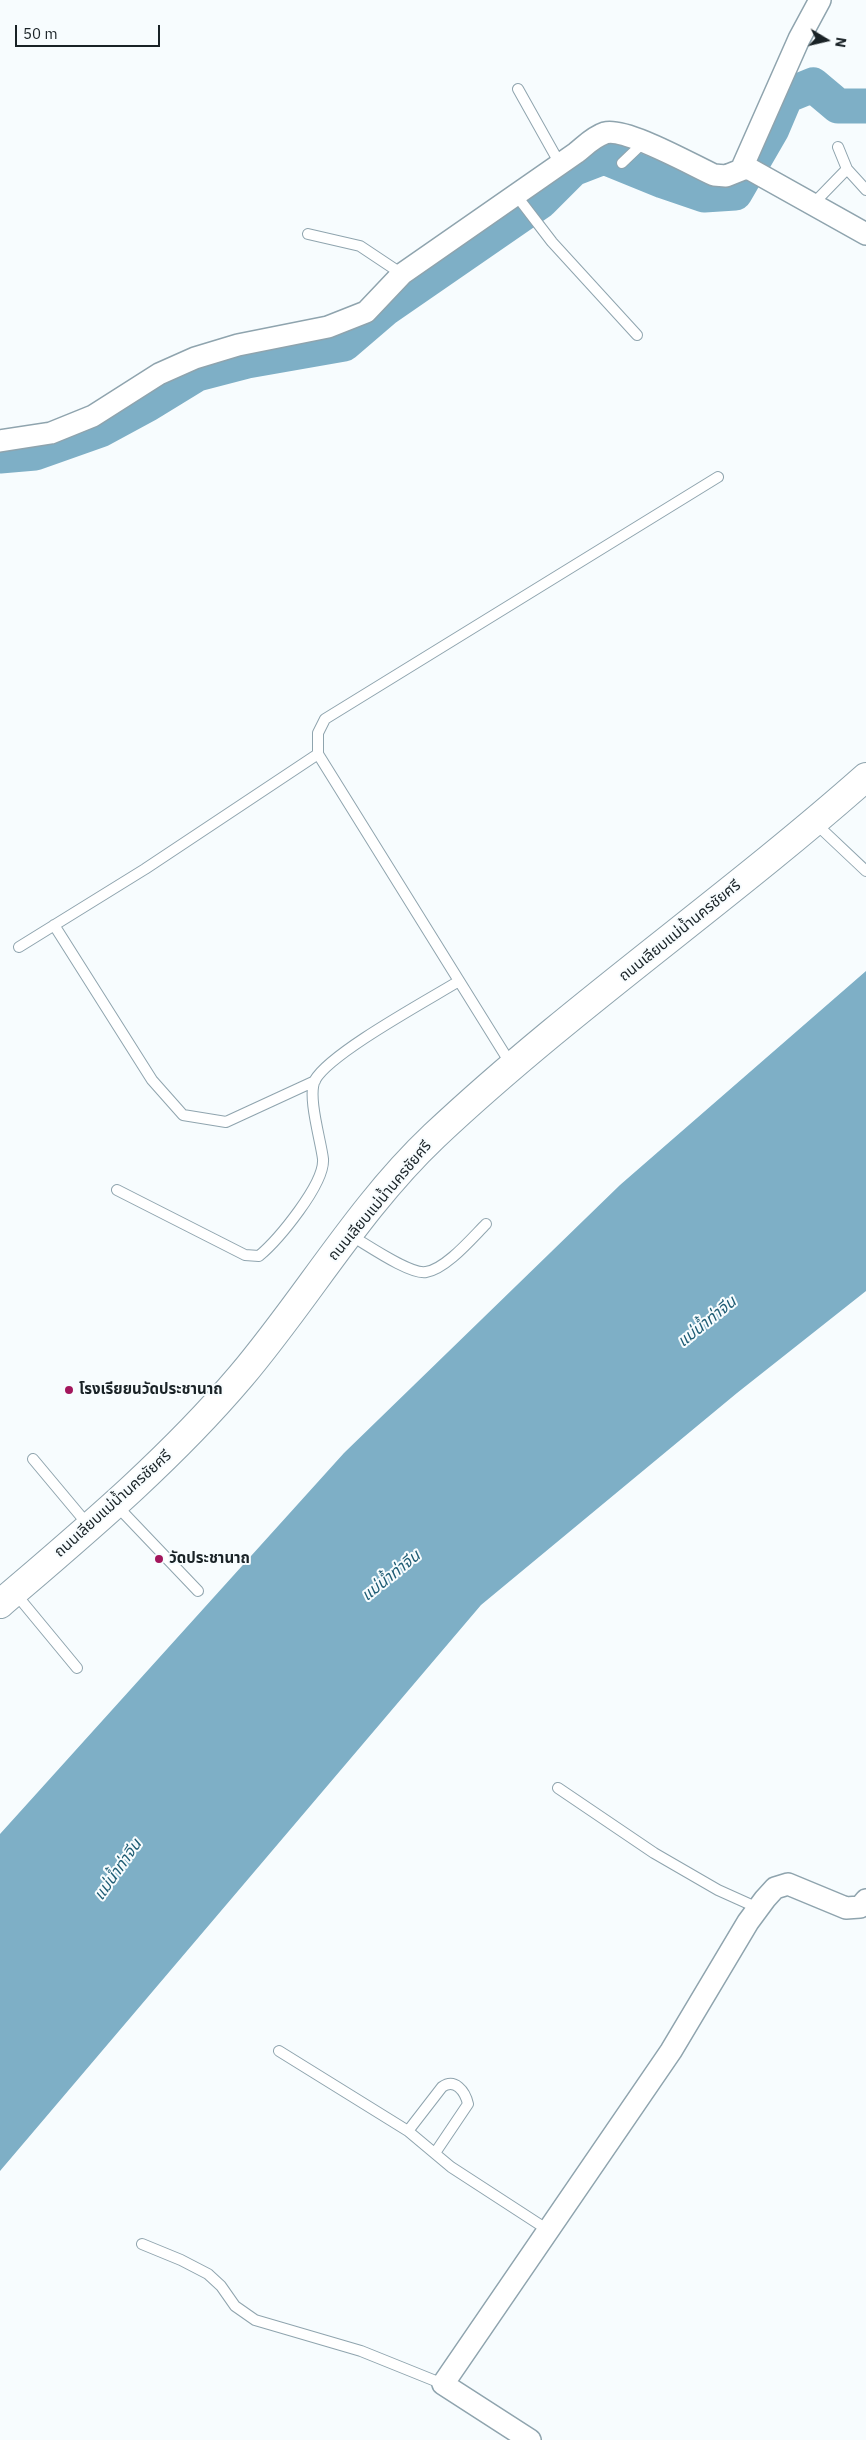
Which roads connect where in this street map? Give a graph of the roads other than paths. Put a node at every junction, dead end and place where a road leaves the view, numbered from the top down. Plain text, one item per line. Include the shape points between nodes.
1 (815, 2) edge
2 (518, 88) dead end
3 (641, 144) junction
4 (838, 147) dead end
5 (625, 161) dead end
6 (560, 164) junction
7 (846, 169) junction
8 (752, 172) junction
9 (866, 190) edge
10 (519, 200) junction
11 (812, 204) junction
12 (308, 234) dead end
13 (866, 234) edge
14 (402, 274) junction
15 (637, 335) dead end
16 (0, 440) edge
17 (718, 477) dead end
18 (318, 754) junction
19 (866, 777) edge
20 (814, 822) junction
21 (866, 871) edge
22 (54, 925) junction
23 (19, 947) dead end
24 (459, 981) junction
25 (512, 1067) junction
26 (315, 1081) junction
27 (117, 1190) dead end
28 (486, 1224) dead end
29 (349, 1235) junction
30 (34, 1459) dead end
31 (116, 1504) junction
32 (90, 1527) junction
33 (198, 1591) dead end
34 (7, 1598) edge
35 (77, 1668) dead end
36 (558, 1788) dead end
37 (866, 1900) edge
38 (758, 1908) junction
39 (279, 2051) dead end
40 (408, 2131) junction
41 (435, 2153) junction
42 (548, 2230) junction
43 (142, 2244) dead end
44 (442, 2384) junction
45 (530, 2440) edge

1 - 8 street
2 - 6 lane
3 - 5 lane
3 - 6 street via 616,132 606,132
3 - 8 street via 714,175
4 - 7 lane
6 - 10 street
7 - 9 lane
7 - 11 lane
8 - 11 street
10 - 14 street
10 - 15 lane via 545,234
11 - 13 street
12 - 14 lane via 360,246
14 - 16 street via 366,312 350,320 195,358 159,374 93,416 51,433
17 - 18 lane via 325,719 318,733
18 - 22 lane
18 - 24 lane
19 - 20 main road, ถนนเลียบแม่น้ำนครชัยศรี
20 - 21 lane
20 - 25 main road, ถนนเลียบแม่น้ำนครชัยศรี
22 - 23 lane
22 - 26 lane via 152,1080 183,1115 226,1122
24 - 25 lane
24 - 26 lane via 336,1058
25 - 29 main road, ถนนเลียบแม่น้ำนครชัยศรี via 432,1138 379,1196
26 - 27 lane via 314,1105 323,1161 318,1183 271,1246 259,1256 245,1255
28 - 29 lane via 442,1266 426,1273 411,1270
29 - 31 main road, ถนนเลียบแม่น้ำนครชัยศรี via 243,1373 198,1424
30 - 32 lane
31 - 32 main road, ถนนเลียบแม่น้ำนครชัยศรี
31 - 33 lane
32 - 34 main road, ถนนเลียบแม่น้ำนครชัยศรี
34 - 35 lane
36 - 38 lane via 654,1853 718,1890
37 - 38 street via 860,1907 846,1908 788,1884 774,1888
38 - 42 street via 675,2046
39 - 40 lane
40 - 41 lane
40 - 41 lane via 442,2087 448,2083 462,2089 468,2104
41 - 42 lane via 451,2167
42 - 44 street
43 - 44 lane via 208,2274 238,2310 255,2320 361,2352
44 - 45 street

